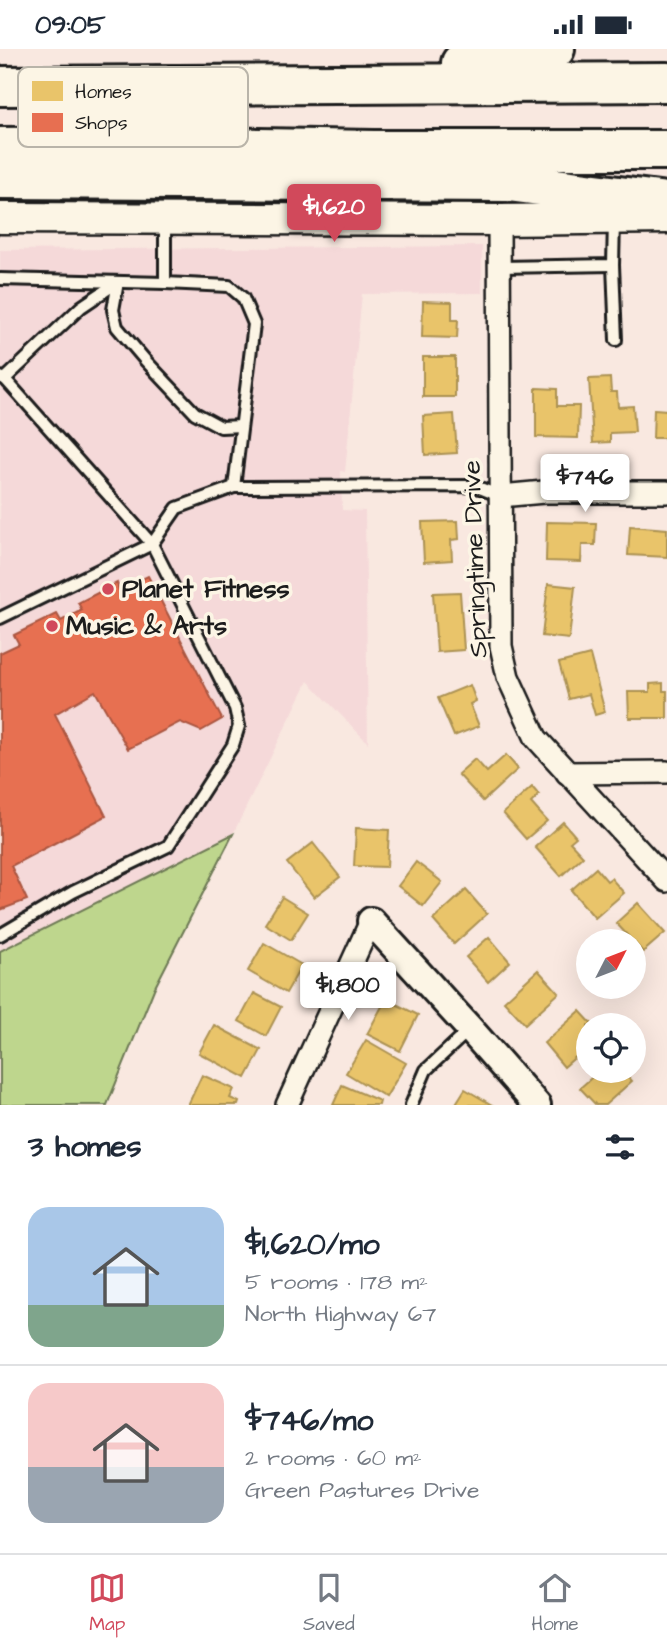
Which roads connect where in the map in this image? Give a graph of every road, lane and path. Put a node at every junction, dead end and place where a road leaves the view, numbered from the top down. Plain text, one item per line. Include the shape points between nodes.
1 (555, 49) edge
2 (667, 82) edge
3 (248, 83) edge
4 (284, 83) junction
5 (0, 86) edge
6 (18, 86) edge
7 (0, 147) edge
8 (18, 147) edge
9 (208, 147) edge
10 (667, 150) edge
11 (0, 179) edge
12 (667, 202) edge
13 (165, 217) junction
14 (0, 218) edge
15 (614, 218) junction
16 (667, 218) edge
17 (499, 219) junction
18 (613, 265) junction
19 (499, 267) junction
20 (0, 279) edge
21 (118, 282) junction
22 (165, 283) junction
23 (616, 340) dead end
24 (3, 378) edge
25 (241, 426) junction
26 (234, 487) junction
27 (667, 492) edge
28 (500, 496) junction
29 (152, 544) junction
30 (0, 618) edge
31 (667, 772) edge
32 (567, 773) junction
33 (667, 881) edge
34 (371, 921) joint
35 (0, 935) edge
36 (470, 1029) junction
37 (287, 1105) edge
38 (411, 1105) edge
39 (537, 1105) edge

1 - 4 highway
2 - 4 highway
3 - 4 highway
5 - 6 highway
7 - 8 highway
9 - 10 highway
11 - 12 highway via 508,182
13 - 14 main road
13 - 17 main road
13 - 22 lane
15 - 16 main road
15 - 17 main road
15 - 18 lane
17 - 19 street, Springtime Drive
18 - 19 lane
18 - 23 lane
19 - 28 street, Springtime Drive
20 - 21 lane
21 - 22 lane
21 - 24 lane via 81,307
21 - 25 lane via 113,310 117,327 145,361 195,412 221,427
22 - 25 lane via 229,286 243,298 254,324
24 - 29 lane
25 - 26 lane
26 - 28 lane via 475,486
26 - 29 lane via 177,508
27 - 28 street
28 - 32 street, Springtime Drive via 501,646 508,677 536,738
29 - 30 lane
29 - 35 lane via 235,708 239,726 233,745 168,846 73,892
31 - 32 street
32 - 33 street, Springtime Drive
34 - 36 street
34 - 37 street
36 - 38 lane via 426,1070
36 - 39 street

